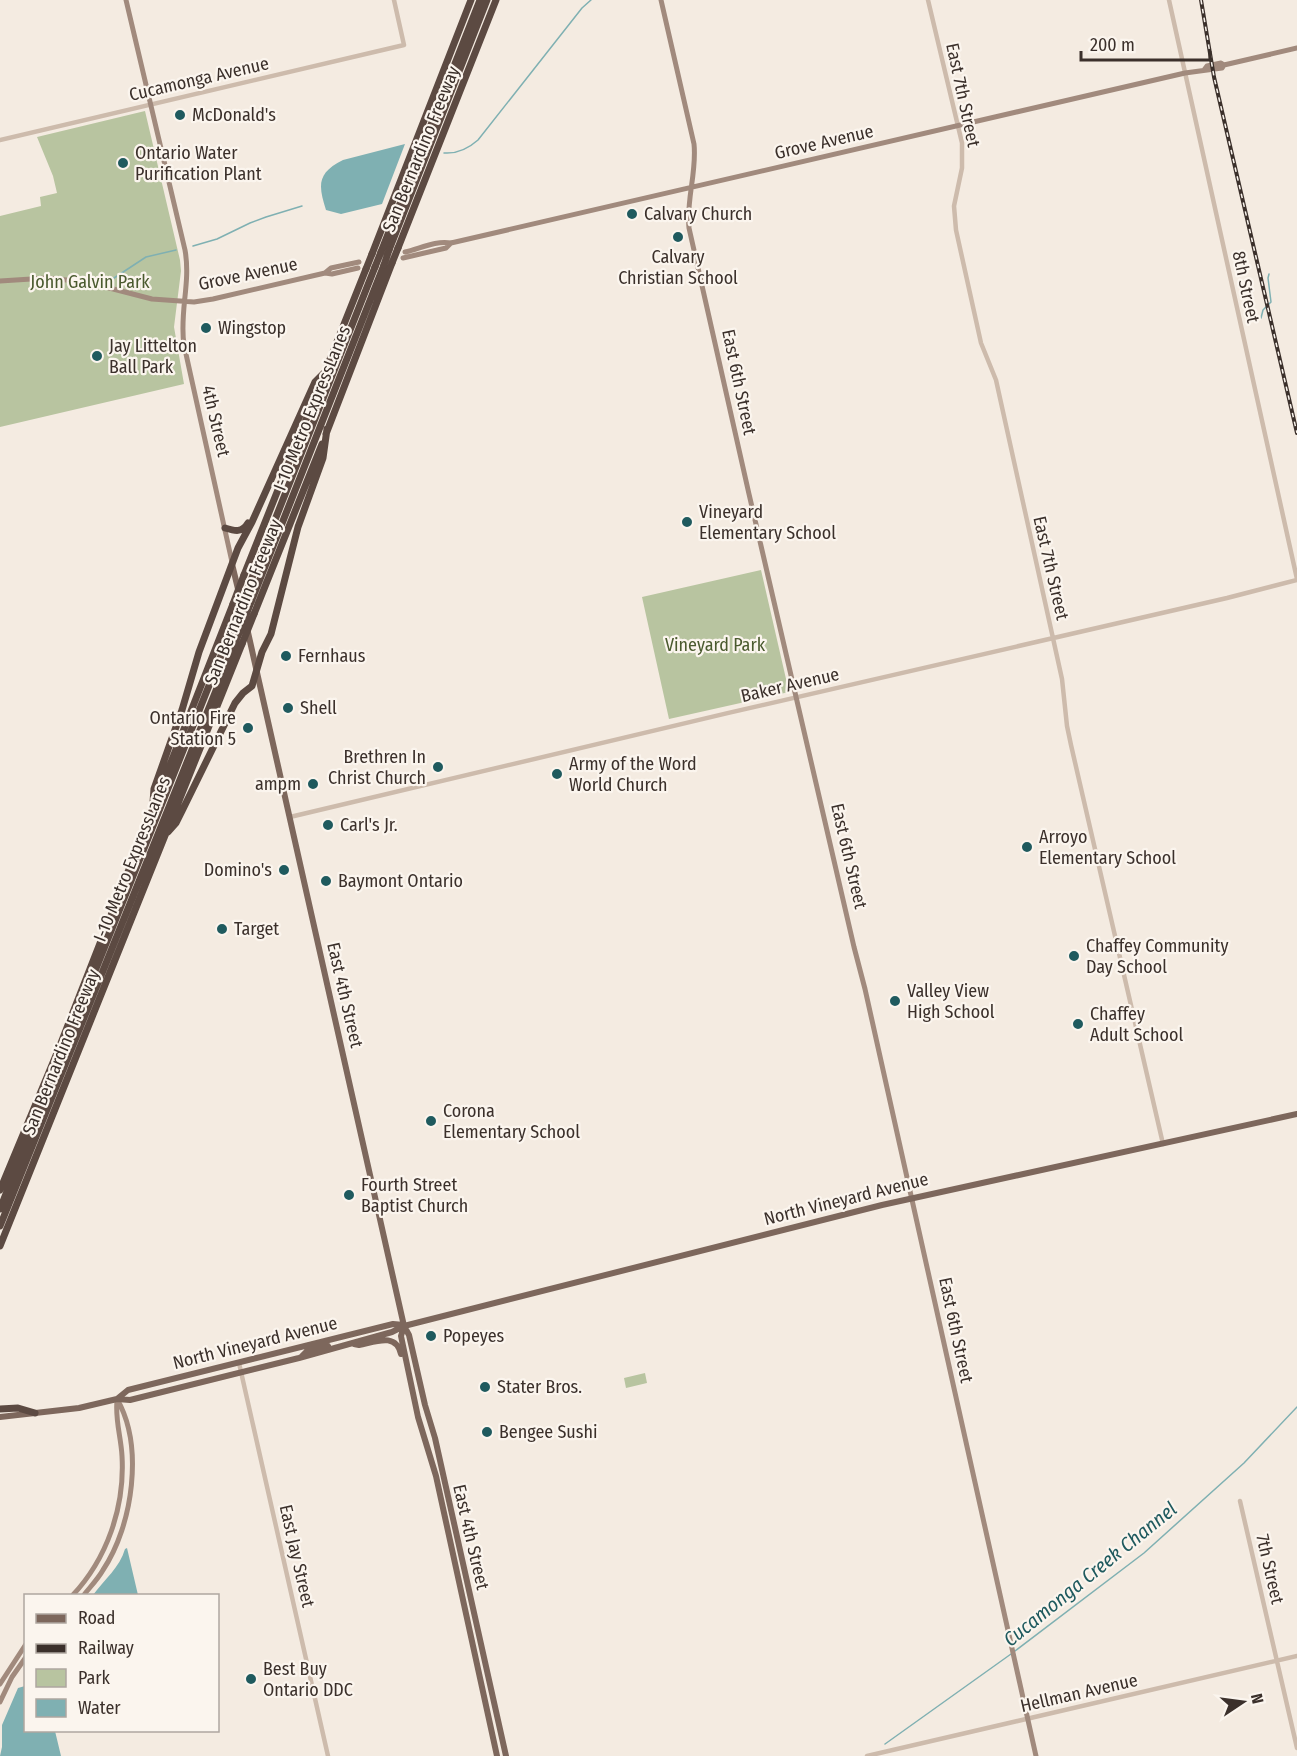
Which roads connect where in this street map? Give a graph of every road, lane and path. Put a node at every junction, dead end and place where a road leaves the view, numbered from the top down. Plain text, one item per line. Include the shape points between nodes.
1 (126, 0) edge
2 (393, 0) edge
3 (471, 0) edge
4 (480, 0) edge
5 (487, 0) edge
6 (494, 0) edge
7 (661, 0) edge
8 (928, 0) edge
9 (1169, 0) edge
10 (474, 33) junction
11 (1297, 48) edge
12 (1185, 73) junction
13 (151, 104) junction
14 (958, 127) junction
15 (0, 140) edge
16 (690, 189) junction
17 (385, 251) junction
18 (404, 255) dead end
19 (361, 266) junction
20 (0, 281) edge
21 (185, 302) junction
22 (327, 370) junction
23 (327, 429) junction
24 (256, 510) junction
25 (225, 528) junction
26 (232, 564) junction
27 (1297, 579) edge
28 (1053, 638) junction
29 (258, 671) junction
30 (797, 697) junction
31 (153, 808) junction
32 (290, 817) junction
33 (164, 837) junction
34 (1297, 1114) edge
35 (1163, 1144) junction
36 (0, 1190) edge
37 (911, 1198) junction
38 (0, 1209) edge
39 (0, 1226) edge
40 (0, 1246) edge
41 (404, 1326) junction
42 (338, 1338) junction
43 (351, 1343) junction
44 (299, 1358) junction
45 (239, 1363) junction
46 (241, 1373) junction
47 (117, 1400) junction
48 (0, 1409) edge
49 (417, 1411) junction
50 (35, 1413) junction
51 (0, 1417) edge
52 (1240, 1501) dead end
53 (74, 1594) edge
54 (85, 1594) edge
55 (24, 1647) edge
56 (1297, 1656) edge
57 (24, 1660) edge
58 (1278, 1661) junction
59 (0, 1683) edge
60 (0, 1702) edge
61 (1027, 1718) junction
62 (1297, 1748) edge
63 (328, 1756) edge
64 (497, 1756) edge
65 (506, 1756) edge
66 (867, 1756) edge
67 (1036, 1756) edge

1 - 13 main road, 4th Street
2 - 13 street, Cucamonga Avenue via 404,45
3 - 19 highway, San Bernardino Freeway, bridge via 372,254
4 - 17 highway, I-10 Metro ExpressLanes
5 - 10 highway, I-10 Metro ExpressLanes
6 - 10 highway
6 - 23 highway, San Bernardino Freeway, bridge
7 - 16 main road, East 6th Street via 694,144
8 - 14 street, East 7th Street
9 - 12 street, 8th Street
10 - 17 highway, I-10 Metro ExpressLanes
11 - 12 main road, Grove Avenue
12 - 14 main road, Grove Avenue
12 - 27 street, 8th Street
13 - 15 street, Cucamonga Avenue
13 - 21 main road, 4th Street via 185,247
14 - 16 main road, Grove Avenue
14 - 28 street, East 7th Street via 963,156 954,206 956,230 981,343 996,380
16 - 18 main road, Grove Avenue
16 - 30 main road, East 6th Street via 689,228
17 - 38 highway, I-10 Metro ExpressLanes, bridge via 375,267
17 - 39 highway, I-10 Metro ExpressLanes, bridge via 384,265 240,631
19 - 21 main road, Grove Avenue
19 - 22 highway, San Bernardino Freeway
20 - 21 main road, Grove Avenue via 47,278 86,282 152,299
21 - 25 main road, 4th Street via 183,345
22 - 24 highway via 315,382
22 - 31 highway, San Bernardino Freeway, bridge
23 - 29 highway via 323,458 298,527
23 - 33 highway, San Bernardino Freeway, bridge
24 - 25 highway via 244,529
24 - 26 highway
25 - 26 main road, 4th Street
26 - 29 main road, 4th Street
26 - 31 highway via 154,789
27 - 28 street, Baker Avenue
28 - 30 street, Baker Avenue
28 - 35 street, East 7th Street via 1066,699 1067,726
29 - 32 main road, East 4th Street
29 - 33 highway via 252,686 236,703 176,823
30 - 32 street, Baker Avenue
30 - 37 main road, East 6th Street
31 - 36 highway, San Bernardino Freeway
32 - 41 main road, East 4th Street
33 - 40 highway, San Bernardino Freeway
34 - 35 main road, North Vineyard Avenue
35 - 37 main road, North Vineyard Avenue
37 - 41 main road, North Vineyard Avenue
37 - 61 main road, East 6th Street
41 - 42 main road, North Vineyard Avenue via 393,1324
41 - 43 main road, North Vineyard Avenue
41 - 49 main road, East 4th Street via 401,1336
41 - 65 main road, East 4th Street via 435,1438
42 - 44 main road
42 - 45 main road, North Vineyard Avenue
43 - 44 main road, North Vineyard Avenue
43 - 49 main road via 390,1339 395,1342
44 - 46 main road, North Vineyard Avenue
45 - 46 street, East Jay Street
45 - 47 main road, North Vineyard Avenue via 128,1390
46 - 47 main road, North Vineyard Avenue
46 - 63 street, East Jay Street
47 - 50 main road, North Vineyard Avenue
47 - 53 main road via 122,1473 117,1514 103,1550
47 - 54 main road via 124,1412 132,1456 128,1506 105,1568
48 - 50 highway via 18,1408
49 - 64 main road, East 4th Street via 436,1476
50 - 51 main road, North Vineyard Avenue
52 - 58 street, 7th Street
55 - 59 main road
56 - 58 street, Hellman Avenue
57 - 60 main road
58 - 61 street, Hellman Avenue
58 - 62 street, 7th Street
61 - 66 street, Hellman Avenue
61 - 67 main road, East 6th Street

